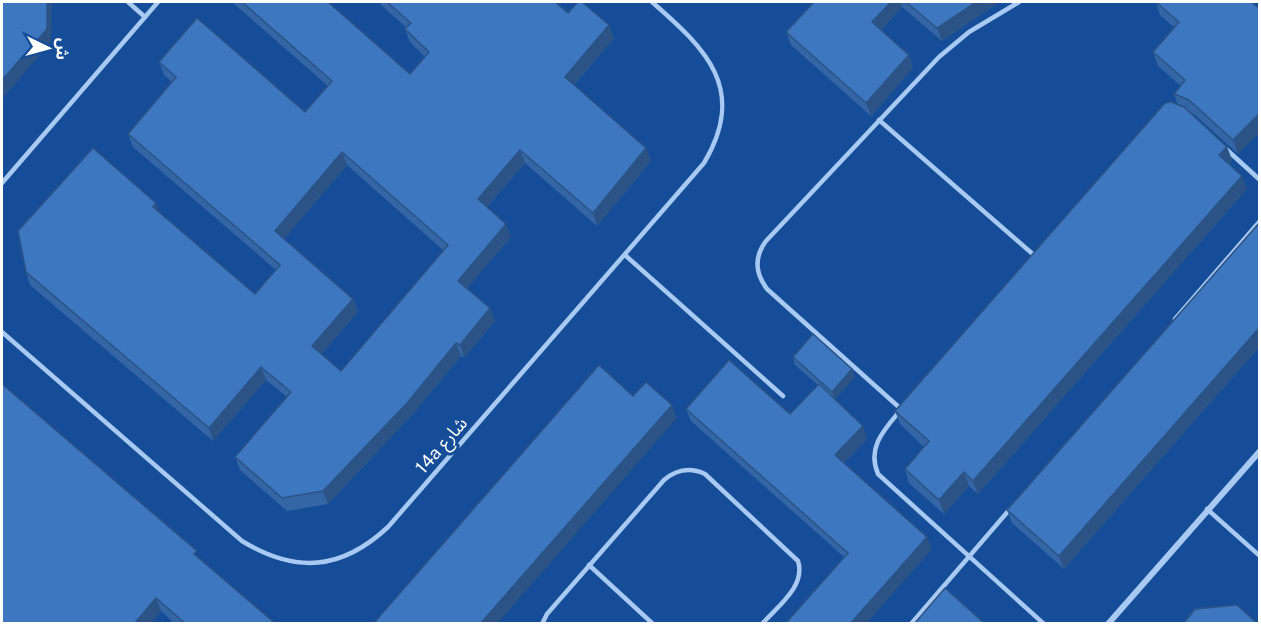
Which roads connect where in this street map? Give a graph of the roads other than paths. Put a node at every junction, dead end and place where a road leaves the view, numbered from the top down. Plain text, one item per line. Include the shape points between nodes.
1 (128, 2) edge
2 (159, 2) edge
3 (652, 2) edge
4 (1019, 2) edge
5 (145, 17) junction
6 (879, 120) junction
7 (1216, 140) edge
8 (1260, 180) edge
9 (2, 183) edge
10 (1260, 221) edge
11 (1042, 248) edge
12 (626, 255) junction
13 (1035, 256) junction
14 (1027, 265) edge
15 (1173, 321) edge
16 (2, 332) edge
17 (783, 396) dead end
18 (909, 400) edge
19 (901, 409) junction
20 (1260, 451) edge
21 (1016, 502) edge
22 (1206, 509) junction
23 (969, 556) junction
24 (1260, 556) edge
25 (589, 565) junction
26 (542, 624) edge
27 (653, 624) edge
28 (762, 624) edge
29 (911, 624) edge
30 (1044, 624) edge
31 (1108, 624) edge

1 - 5 lane
2 - 5 lane
3 - 12 lane, 14a شارع via 690,35 710,59 720,88 721,120 704,163
4 - 6 lane via 953,44
5 - 9 lane
6 - 13 lane
6 - 19 lane via 766,240 757,265 768,289
7 - 8 lane
10 - 15 lane
11 - 13 lane
12 - 16 lane, 14a شارع via 388,527 361,549 330,562 284,561 242,541
12 - 17 lane
13 - 14 lane
18 - 19 lane
19 - 23 lane via 876,441 873,458 878,474
20 - 22 street
21 - 23 lane
22 - 24 lane
22 - 31 street
23 - 29 lane
23 - 30 lane
25 - 26 lane
25 - 27 lane
25 - 28 lane via 670,475 684,470 699,471 798,561 801,574 795,587

